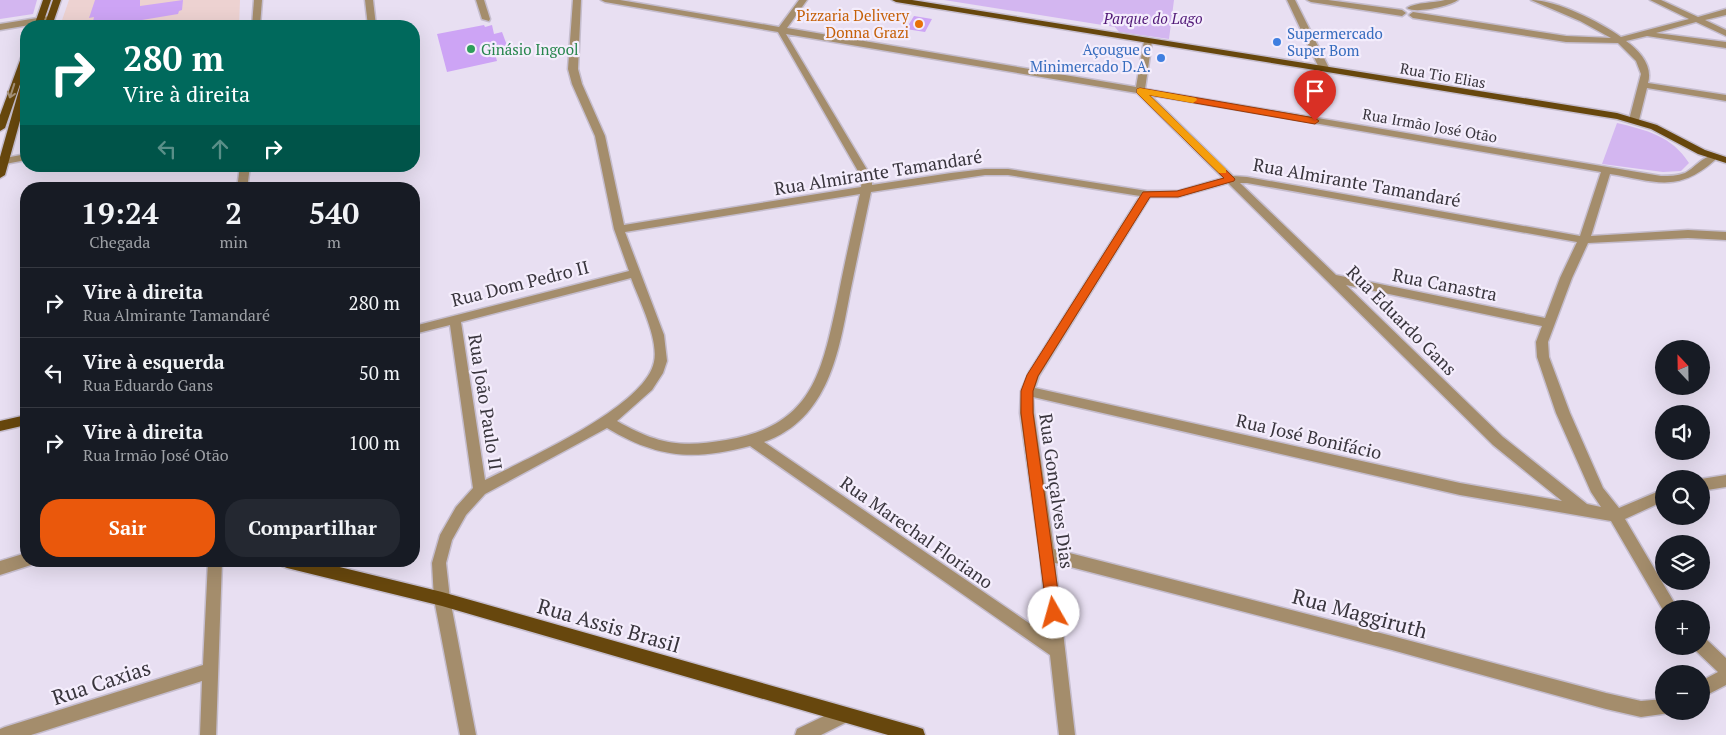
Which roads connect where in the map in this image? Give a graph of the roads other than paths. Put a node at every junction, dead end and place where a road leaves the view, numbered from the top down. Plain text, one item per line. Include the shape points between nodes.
1 (47, 0) edge
2 (56, 0) edge
3 (258, 0) edge
4 (369, 0) edge
5 (480, 0) edge
6 (577, 0) edge
7 (605, 0) edge
8 (803, 0) edge
9 (896, 0) edge
10 (1291, 0) edge
11 (1311, 0) edge
12 (1454, 0) edge
13 (1535, 0) edge
14 (1654, 0) edge
15 (1434, 6) junction
16 (1413, 12) junction
17 (1726, 12) edge
18 (1425, 15) junction
19 (486, 19) dead end
20 (1437, 19) junction
21 (44, 20) edge
22 (46, 20) edge
23 (256, 20) edge
24 (371, 20) edge
25 (1697, 20) junction
26 (20, 26) edge
27 (0, 28) edge
28 (782, 29) junction
29 (1726, 33) edge
30 (1644, 34) junction
31 (1620, 40) junction
32 (1148, 41) junction
33 (1726, 45) edge
34 (1324, 68) junction
35 (20, 72) edge
36 (1644, 85) junction
37 (1140, 91) junction
38 (1726, 98) edge
39 (20, 103) edge
40 (1634, 120) junction
41 (0, 128) edge
42 (1711, 158) junction
43 (20, 159) edge
44 (1726, 160) edge
45 (20, 165) edge
46 (1, 167) edge
47 (1606, 171) junction
48 (1230, 179) junction
49 (866, 191) junction
50 (1147, 194) junction
51 (620, 229) junction
52 (1726, 236) edge
53 (1584, 240) junction
54 (635, 273) junction
55 (1334, 279) junction
56 (455, 320) junction
57 (1548, 322) junction
58 (420, 329) edge
59 (1027, 391) junction
60 (20, 421) edge
61 (607, 422) junction
62 (0, 426) edge
63 (754, 442) junction
64 (1726, 481) edge
65 (1710, 484) edge
66 (480, 490) junction
67 (1655, 499) edge
68 (1583, 509) junction
69 (1616, 516) junction
70 (1047, 554) junction
71 (20, 562) edge
72 (215, 567) edge
73 (311, 567) edge
74 (0, 568) edge
75 (442, 599) junction
76 (1665, 600) edge
77 (1059, 652) junction
78 (1710, 654) edge
79 (1726, 669) edge
80 (211, 670) junction
81 (1726, 676) edge
82 (1710, 685) edge
83 (1655, 708) edge
84 (843, 715) junction
85 (5, 735) edge
86 (208, 735) edge
87 (468, 735) edge
88 (803, 735) edge
89 (917, 735) edge
90 (1067, 735) edge

1 - 21 main road
2 - 22 main road
3 - 23 street
4 - 24 street
5 - 19 street
6 - 51 street via 573,69 576,84 600,136
7 - 28 street, Rua Irmão José Otão
8 - 28 street
9 - 32 main road, Rua Tio Elias
10 - 34 street
11 - 16 street via 1374,10
12 - 15 street
13 - 31 street via 1592,24
14 - 25 street
15 - 16 street
15 - 18 street via 1422,10
16 - 18 street
16 - 20 street
17 - 25 street
18 - 20 street
20 - 31 street via 1566,38
25 - 29 street
25 - 30 street
26 - 27 street
28 - 37 street, Rua Irmão José Otão
28 - 49 street via 788,45 866,178
30 - 31 street
30 - 33 street
31 - 36 street via 1644,67
32 - 34 main road, Rua Tio Elias
32 - 37 street
34 - 40 main road, Rua Tio Elias
35 -> 41 main road
36 - 38 street
36 - 40 street
37 - 47 street, Rua Irmão José Otão
37 - 48 street, Rua Eduardo Gans
39 - 46 main road
40 - 42 main road, Rua Tio Elias via 1666,132
42 - 44 main road
42 - 47 street, Rua Irmão José Otão via 1696,172 1678,179
43 - 46 street
45 - 46 street
47 - 53 street
48 - 50 street, Rua Almirante Tamandaré via 1178,194
48 - 53 street, Rua Almirante Tamandaré
48 - 55 street, Rua Eduardo Gans
49 - 50 street, Rua Almirante Tamandaré via 950,176 1008,172
49 - 51 street, Rua Almirante Tamandaré
49 - 63 street via 836,333 817,389 796,416
50 - 59 street, Rua Gonçalves Dias via 1033,375
51 - 54 street
52 - 53 street, Rua Almirante Tamandaré via 1688,234
53 - 57 street
54 - 56 street, Rua Dom Pedro II
54 - 61 street via 658,335 660,361 648,387
55 - 57 street, Rua Canastra
55 - 68 street, Rua Eduardo Gans via 1498,441
56 - 58 street, Rua Dom Pedro II
56 - 66 street, Rua João Paulo II
57 - 69 street via 1542,342 1543,357 1563,414 1598,492
59 - 68 street, Rua José Bonifácio via 1460,489
59 - 70 street, Rua Gonçalves Dias via 1027,413
60 - 62 main road
61 - 63 street via 658,446 702,449
61 - 66 street
63 - 77 street, Rua Marechal Floriano
64 - 65 street
66 - 75 street via 461,511 445,539 439,563
67 - 69 street
68 - 69 street, Rua Eduardo Gans
69 - 76 street
70 - 77 street, Rua Gonçalves Dias
70 - 83 street, Rua Maggiruth via 1606,702 1641,709
71 - 74 street
72 - 80 street
73 - 75 main road, Rua Assis Brasil
75 - 84 main road, Rua Assis Brasil
75 - 87 street
77 - 90 street, Rua Gonçalves Dias
78 - 79 street
80 - 85 street, Rua Caxias
80 - 86 street
81 - 82 street
84 - 88 street
84 - 89 main road, Rua Assis Brasil

